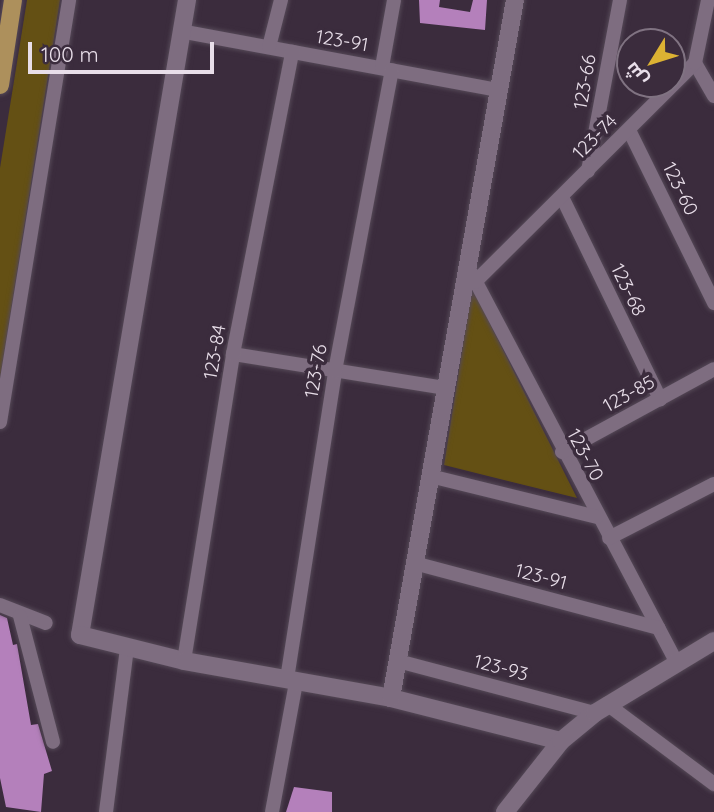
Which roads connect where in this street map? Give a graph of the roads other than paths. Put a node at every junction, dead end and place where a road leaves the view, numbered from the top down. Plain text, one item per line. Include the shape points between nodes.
1 (13, 0) edge
2 (69, 0) edge
3 (187, 0) edge
4 (281, 0) edge
5 (394, 0) edge
6 (515, 0) edge
7 (620, 0) edge
8 (708, 0) edge
9 (180, 31) junction
10 (269, 47) junction
11 (292, 52) junction
12 (695, 63) junction
13 (387, 69) junction
14 (0, 85) edge
15 (499, 90) junction
16 (714, 96) edge
17 (629, 130) junction
18 (588, 171) junction
19 (562, 197) junction
20 (467, 265) junction
21 (475, 282) junction
22 (714, 303) edge
23 (233, 354) junction
24 (714, 369) edge
25 (335, 371) junction
26 (445, 388) junction
27 (660, 399) junction
28 (0, 422) edge
29 (562, 453) junction
30 (429, 476) junction
31 (714, 484) edge
32 (597, 517) junction
33 (609, 538) junction
34 (414, 563) junction
35 (0, 605) edge
36 (20, 616) junction
37 (46, 623) dead end
38 (658, 628) junction
39 (714, 641) edge
40 (127, 648) junction
41 (675, 660) junction
42 (184, 661) junction
43 (398, 661) junction
44 (292, 680) junction
45 (391, 698) junction
46 (601, 708) junction
47 (561, 741) junction
48 (53, 742) dead end
49 (714, 784) edge
50 (106, 812) edge
51 (272, 812) edge
52 (505, 812) edge

1 - 14 main road
2 - 28 street
3 - 9 street
4 - 10 street
5 - 13 street, 123-76
6 - 15 street
7 - 18 street, 123-66
8 - 12 street
9 - 10 street, 123-91
9 - 40 street via 80,635
10 - 11 street, 123-91
11 - 13 street, 123-91
11 - 23 street, 123-84
12 - 16 street
12 - 17 street, 123-74
13 - 15 street, 123-91
13 - 25 street, 123-76
15 - 20 street
17 - 18 street, 123-74
17 - 22 street, 123-60
18 - 19 street, 123-74
19 - 21 street, 123-74
19 - 27 street, 123-68
20 - 21 street, 123-70
20 - 26 street
21 - 29 street, 123-70
23 - 25 street
23 - 42 street, 123-84
24 - 27 street, 123-85
25 - 26 street
25 - 44 street, 123-76
26 - 30 street
27 - 29 street, 123-85
29 - 32 street, 123-70
30 - 32 street
30 - 34 street
31 - 33 street
32 - 33 street, 123-70
33 - 38 street, 123-70
34 - 38 street, 123-91
34 - 43 street
35 - 36 street
36 - 37 street
36 - 48 street
38 - 41 street, 123-70
39 - 41 street
40 - 42 street
40 - 50 street
41 - 46 street
42 - 44 street
43 - 45 street
43 - 46 street, 123-93
44 - 45 street
44 - 51 street, 123-76
45 - 47 street
46 - 47 street
46 - 49 street
47 - 52 street

